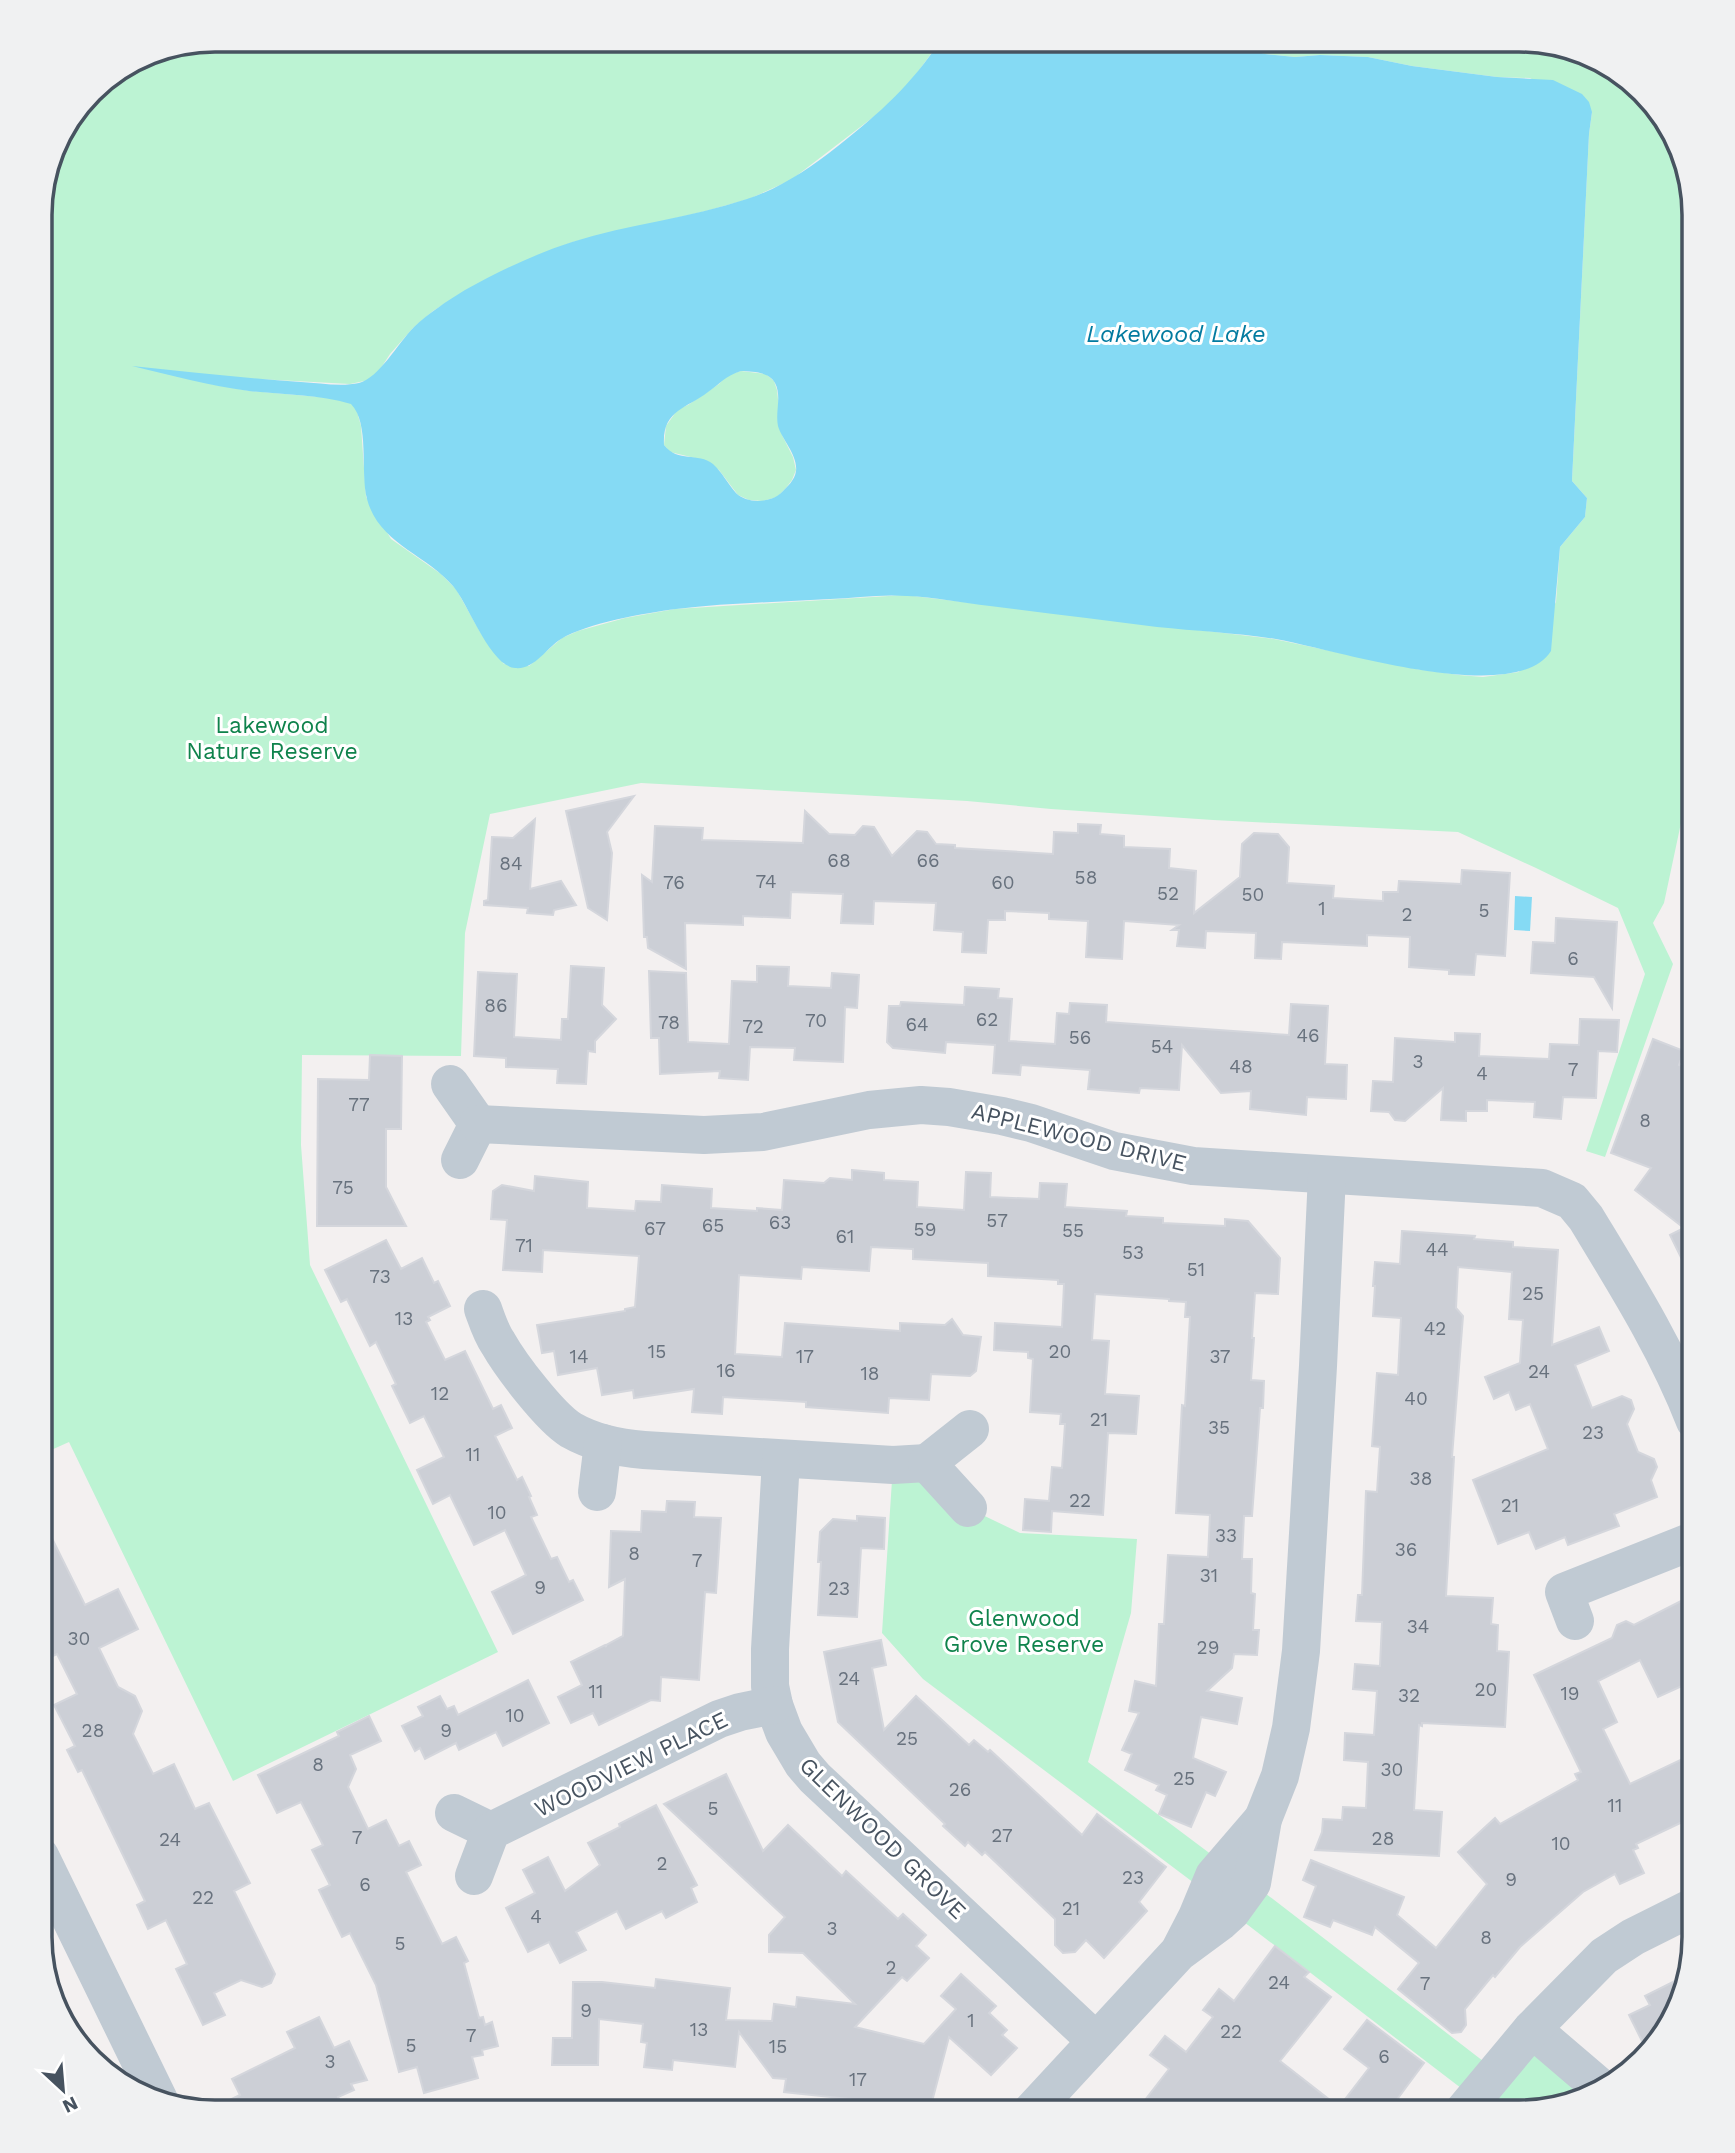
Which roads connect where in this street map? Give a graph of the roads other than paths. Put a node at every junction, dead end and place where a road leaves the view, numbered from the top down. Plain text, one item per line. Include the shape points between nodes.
1 (450, 1084) dead end
2 (478, 1124) junction
3 (460, 1160) dead end
4 (1327, 1175) junction
5 (482, 1309) dead end
6 (1682, 1388) edge
7 (970, 1429) dead end
8 (603, 1443) junction
9 (781, 1460) junction
10 (927, 1463) junction
11 (597, 1492) dead end
12 (968, 1508) dead end
13 (1682, 1546) edge
14 (1557, 1602) dead end
15 (774, 1705) junction
16 (454, 1813) dead end
17 (491, 1831) junction
18 (474, 1876) dead end
19 (52, 1881) edge
20 (1682, 1912) edge
21 (1532, 2029) junction
22 (1096, 2041) junction
23 (1595, 2082) edge
24 (154, 2088) edge
25 (1042, 2100) edge
26 (1473, 2100) edge

1 - 2 street
2 - 3 street
2 - 4 street, APPLEWOOD DRIVE via 704,1135 762,1132 869,1110 931,1106 1031,1123 1141,1157 1193,1166
4 - 6 street, APPLEWOOD DRIVE via 1519,1185 1551,1190 1572,1201 1587,1218
4 - 22 street via 1298,1685 1283,1765 1263,1819 1214,1877 1178,1953
5 - 8 street via 497,1342 548,1409 568,1428
7 - 10 street
8 - 9 street
8 - 11 street
9 - 10 street
9 - 15 street, GLENWOOD GROVE via 770,1649
10 - 12 street
13 - 14 street
15 - 17 street, WOODVIEW PLACE via 719,1719
15 - 22 street, GLENWOOD GROVE via 792,1748 816,1778
16 - 17 street
17 - 18 street
19 - 24 street
20 - 21 street via 1604,1956
21 - 23 street
21 - 26 street
22 - 25 street

